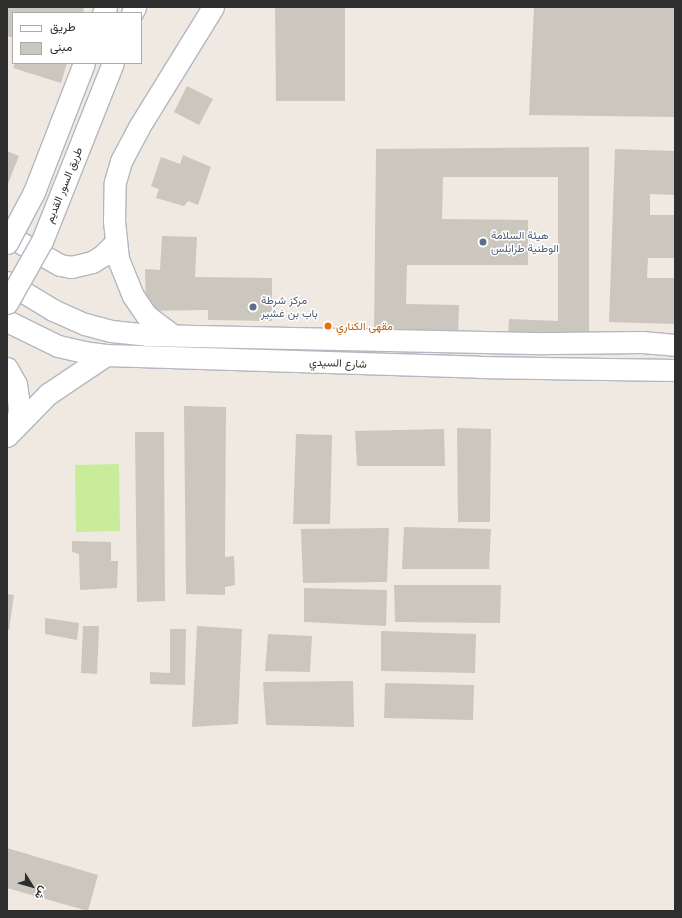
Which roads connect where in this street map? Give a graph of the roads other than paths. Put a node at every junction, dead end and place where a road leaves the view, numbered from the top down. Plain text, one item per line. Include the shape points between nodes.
1 (213, 7) edge
2 (84, 64) edge
3 (113, 64) edge
4 (7, 235) edge
5 (116, 242) junction
6 (7, 243) edge
7 (7, 282) edge
8 (7, 303) edge
9 (7, 321) edge
10 (171, 334) junction
11 (476, 341) junction
12 (675, 345) edge
13 (106, 355) junction
14 (479, 367) junction
15 (7, 368) edge
16 (675, 370) edge
17 (11, 432) edge

1 - 5 main road via 121,161 116,182
2 - 6 main road, bridge via 34,192
3 - 8 main road, طريق السور القديم, bridge via 42,242
4 - 5 main road via 60,265 71,267 92,262
5 - 10 main road via 118,259 133,296 146,315
7 - 10 main road via 53,310 85,324 147,335
9 - 13 main road, شارع السيدي via 58,346
10 - 11 main road
11 - 12 main road via 642,342
11 - 14 main road
13 - 14 main road, شارع السيدي
13 - 17 main road via 48,394
14 - 16 main road, شارع السيدي
15 - 17 main road via 16,384 18,398 18,411

